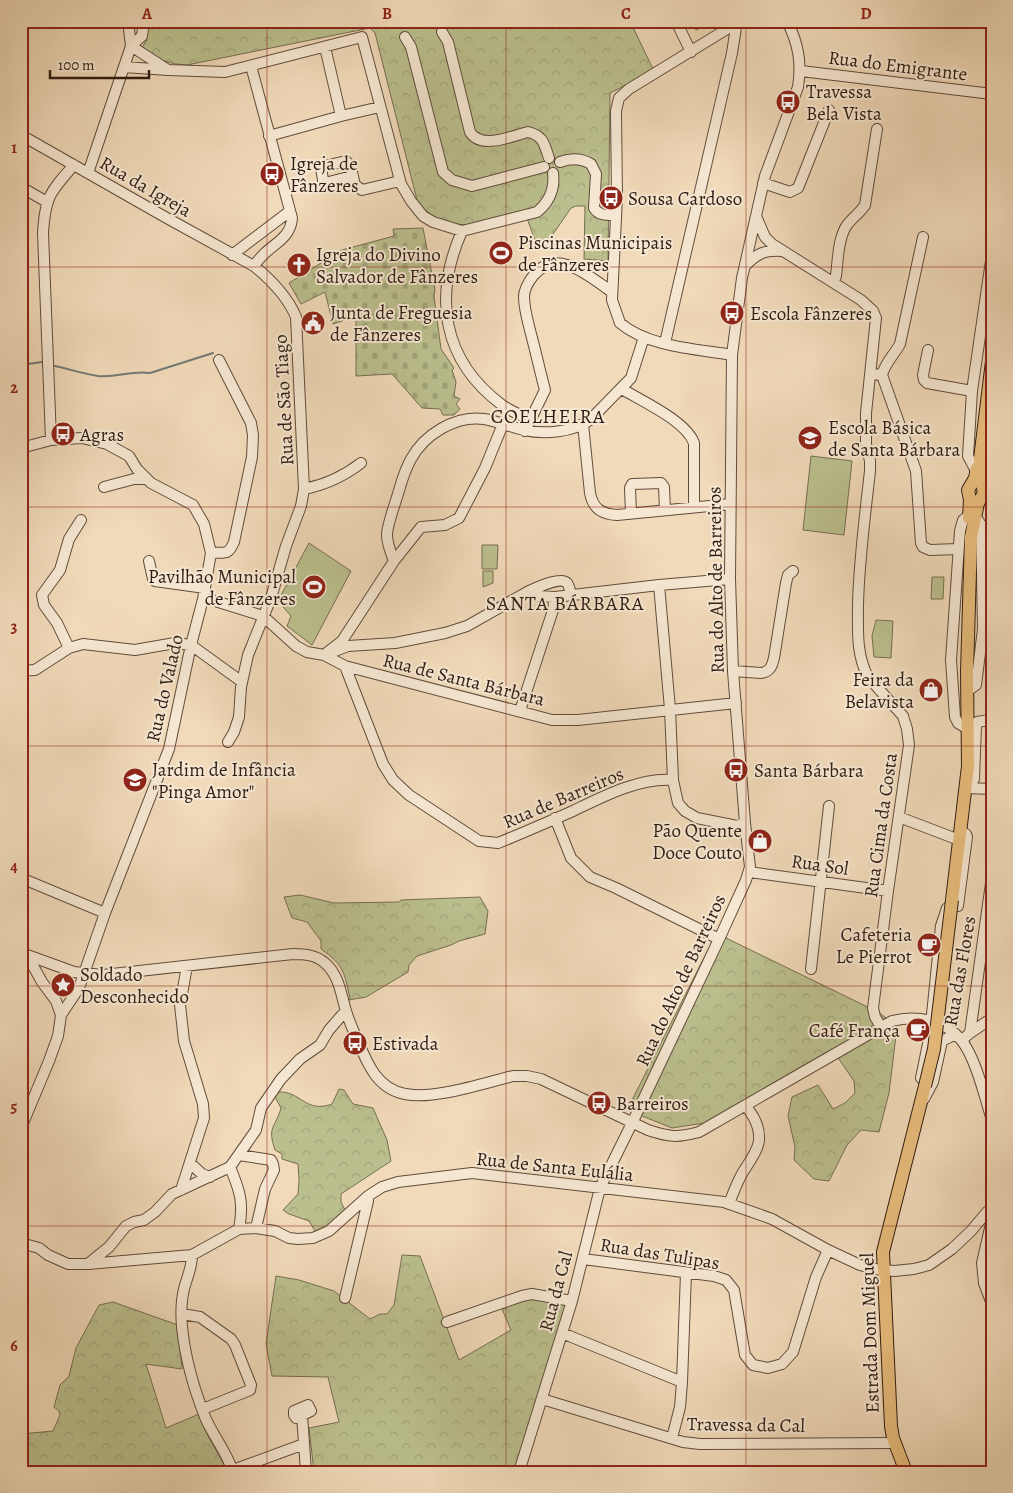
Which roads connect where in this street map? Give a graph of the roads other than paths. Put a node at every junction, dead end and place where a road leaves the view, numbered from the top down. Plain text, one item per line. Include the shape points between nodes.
1 (128, 21) edge
2 (144, 21) edge
3 (676, 21) edge
4 (786, 21) edge
5 (738, 22) edge
6 (442, 32) dead end
7 (405, 37) dead end
8 (709, 41) junction
9 (131, 46) junction
10 (325, 47) junction
11 (691, 52) junction
12 (732, 53) junction
13 (250, 66) junction
14 (124, 67) junction
15 (168, 70) junction
16 (801, 71) junction
17 (992, 94) edge
18 (380, 107) junction
19 (829, 110) dead end
20 (341, 116) junction
21 (876, 129) dead end
22 (21, 135) edge
23 (269, 136) junction
24 (74, 165) junction
25 (549, 166) junction
26 (88, 173) junction
27 (352, 176) dead end
28 (400, 182) junction
29 (763, 183) junction
30 (21, 187) edge
31 (47, 202) junction
32 (290, 211) junction
33 (616, 215) junction
34 (756, 215) junction
35 (462, 231) junction
36 (765, 237) junction
37 (923, 237) dead end
38 (780, 251) junction
39 (762, 252) junction
40 (992, 254) edge
41 (232, 255) junction
42 (254, 266) junction
43 (745, 266) junction
44 (833, 282) junction
45 (612, 292) junction
46 (644, 338) junction
47 (665, 343) junction
48 (928, 350) dead end
49 (732, 355) junction
50 (219, 360) dead end
51 (992, 361) edge
52 (876, 375) junction
53 (622, 389) junction
54 (972, 391) junction
55 (529, 419) junction
56 (503, 424) junction
57 (583, 424) junction
58 (525, 431) junction
59 (51, 440) junction
60 (21, 448) edge
61 (983, 461) edge
62 (360, 463) dead end
63 (147, 479) junction
64 (104, 487) dead end
65 (304, 489) junction
66 (983, 491) edge
67 (730, 504) junction
68 (694, 508) junction
69 (665, 510) junction
70 (632, 513) junction
71 (81, 520) dead end
72 (972, 520) junction
73 (958, 548) junction
74 (211, 553) junction
75 (149, 561) dead end
76 (394, 561) junction
77 (793, 570) dead end
78 (730, 579) junction
79 (659, 585) junction
80 (529, 591) junction
81 (204, 594) junction
82 (571, 594) junction
83 (555, 597) junction
84 (263, 616) junction
85 (191, 645) junction
86 (69, 648) junction
87 (324, 655) junction
88 (345, 666) junction
89 (21, 671) edge
90 (734, 671) junction
91 (242, 682) junction
92 (736, 703) junction
93 (670, 709) junction
94 (520, 711) junction
95 (992, 714) edge
96 (968, 729) junction
97 (228, 742) dead end
98 (673, 780) junction
99 (966, 784) junction
100 (992, 789) edge
101 (829, 806) dead end
102 (899, 817) junction
103 (555, 818) junction
104 (745, 823) junction
105 (960, 836) junction
106 (748, 872) junction
107 (992, 876) edge
108 (21, 878) edge
109 (821, 882) junction
110 (888, 891) junction
111 (952, 900) junction
112 (105, 913) junction
113 (719, 939) junction
114 (24, 953) edge
115 (52, 965) junction
116 (187, 966) junction
117 (811, 969) dead end
118 (84, 973) junction
119 (99, 974) junction
120 (42, 982) junction
121 (79, 988) junction
122 (56, 1001) junction
123 (70, 1001) junction
124 (346, 1012) junction
125 (61, 1015) junction
126 (992, 1018) edge
127 (930, 1021) junction
128 (942, 1026) junction
129 (881, 1027) junction
130 (970, 1033) junction
131 (959, 1038) junction
132 (942, 1041) junction
133 (921, 1104) junction
134 (746, 1105) junction
135 (992, 1120) edge
136 (632, 1123) junction
137 (21, 1128) edge
138 (240, 1155) junction
139 (190, 1163) junction
140 (230, 1167) junction
141 (210, 1177) junction
142 (600, 1188) junction
143 (181, 1190) junction
144 (368, 1196) junction
145 (729, 1204) junction
146 (992, 1211) edge
147 (992, 1219) edge
148 (256, 1228) junction
149 (239, 1229) junction
150 (21, 1244) edge
151 (828, 1250) junction
152 (192, 1255) junction
153 (583, 1259) junction
154 (88, 1264) junction
155 (883, 1270) junction
156 (686, 1273) junction
157 (345, 1298) dead end
158 (572, 1301) junction
159 (992, 1304) edge
160 (182, 1314) junction
161 (446, 1322) dead end
162 (562, 1333) junction
163 (682, 1382) junction
164 (542, 1399) junction
165 (203, 1410) junction
166 (302, 1414) dead end
167 (672, 1438) junction
168 (894, 1443) junction
169 (304, 1444) junction
170 (233, 1471) edge
171 (306, 1472) edge
172 (519, 1472) edge
173 (906, 1472) edge

1 - 9 street
2 - 9 street via 142,36
3 - 11 street
4 - 16 street, Rua do Alto de Barreiros via 800,56
5 - 8 street
5 - 12 street
6 - 25 street via 448,42 473,137 485,142 528,132 540,136
7 - 25 street via 411,47 443,172 452,180 472,186
8 - 11 street
8 - 12 street via 726,44
9 - 14 street
9 - 15 street
10 - 13 street
10 - 18 street via 362,37
10 - 20 street
11 - 33 street via 619,98 616,112
12 - 47 street
13 - 15 street via 225,72
13 - 23 street
14 - 15 street
14 - 26 street
16 - 17 street, Rua do Emigrante
16 - 29 street, Rua do Alto de Barreiros
18 - 20 street
18 - 28 street
19 - 29 street via 798,188 790,192
20 - 23 street
21 - 44 street via 865,204 843,231
22 - 24 street, Rua da Igreja
23 - 32 street
24 - 26 street, Rua da Igreja
24 - 31 street via 55,186
25 - 33 street via 560,168 560,162 569,159 591,164 596,174 594,208 602,214
25 - 35 street via 554,185 545,205 537,212
26 - 41 street, Rua da Igreja
27 - 28 street via 355,185 362,190
28 - 35 street via 423,216
29 - 34 street, Rua do Alto de Barreiros
30 - 31 street
31 - 59 street via 43,233
32 - 41 street
32 - 42 street via 290,229
33 - 45 street
34 - 36 street
34 - 43 street, Rua do Alto de Barreiros
35 - 55 street via 454,249 446,291 446,318 452,341 463,365 480,386 504,406
36 - 38 street
36 - 39 street
37 - 52 street via 900,344
38 - 39 street
38 - 44 street
39 - 43 street
40 - 54 street, Estrada Dom Miguel
41 - 42 street, Rua da Igreja
42 - 65 street, Rua de São Tiago via 292,306 296,317
43 - 49 street, Rua do Alto de Barreiros
44 - 52 street via 867,305 876,318
45 - 46 street via 613,306 620,323
45 - 55 street via 566,264 552,263 538,270 530,280 524,295 526,315 545,390
46 - 47 street
46 - 53 street via 631,378
47 - 49 street
48 - 54 street via 924,380
49 - 67 street, Rua do Alto de Barreiros
50 - 74 street via 251,423 253,435 252,457 234,542 227,553
51 - 61 main road, Estrada Dom Miguel
52 - 73 street via 916,471 921,543 926,550
52 - 102 street, Rua Cima da Costa via 866,413 870,471 859,573 857,641 864,670 902,716 907,729 909,745
53 - 57 street
53 - 68 street via 679,423 692,435
54 - 61 street, Estrada Dom Miguel via 968,456
55 - 58 street
56 - 58 street
56 - 76 street via 459,518 445,525 421,526
56 - 76 street via 478,418 456,421 421,444 406,469 387,534
57 - 58 street via 564,430
57 - 70 street via 592,503 606,514
59 - 60 street
59 - 63 street via 82,438 107,444 128,456
61 - 66 main road, Estrada Dom Miguel via 980,475
62 - 65 street via 337,479
63 - 64 street
63 - 74 street via 193,505 204,524
65 - 84 street, Rua de São Tiago
66 - 72 main road, Estrada Dom Miguel
67 - 68 street
67 - 78 street, Rua do Alto de Barreiros
68 - 69 street
69 - 70 street
69 - 70 street via 661,482 632,484
71 - 86 street via 69,539 60,570 42,595 44,605 58,622
72 - 73 street, Estrada Dom Miguel via 961,525
72 - 96 main road, Estrada Dom Miguel
73 - 96 street, Estrada Dom Miguel via 951,660 956,717 958,723
74 - 81 street, Rua do Valado
75 - 81 street, Rua de Santa Bárbara via 153,579
76 - 87 street via 342,641
77 - 90 street via 786,583 771,668 761,673
78 - 79 street
78 - 90 street, Rua do Alto de Barreiros
79 - 82 street
79 - 93 street
80 - 82 street via 563,580 568,583
80 - 83 street via 538,596
80 - 87 street via 467,626 395,643 348,646
81 - 84 street, Rua de Santa Bárbara via 215,601
81 - 85 street, Rua do Valado
82 - 83 street
83 - 94 street
84 - 87 street, Rua de Santa Bárbara via 296,646
84 - 91 street, Rua de São Tiago via 250,648
85 - 86 street via 136,650 84,644
85 - 91 street
85 - 112 street, Rua do Valado via 170,749
86 - 89 street via 35,670
87 - 88 street, Rua de Santa Bárbara
88 - 94 street, Rua de Santa Bárbara
88 - 103 street, Rua de Barreiros via 383,764 393,780 409,795 479,841 498,843
90 - 92 street, Rua do Alto de Barreiros
91 - 97 street, Rua de São Tiago via 239,717
92 - 93 street, Rua de Santa Bárbara
92 - 104 street, Rua do Alto de Barreiros
93 - 94 street, Rua de Santa Bárbara via 578,720 552,720
93 - 98 street
95 - 99 street via 989,720 976,724 974,778
96 - 99 main road, Estrada Dom Miguel
98 - 103 street, Rua de Barreiros via 655,781 604,796
98 - 104 street via 678,803 685,811 698,818 737,826
99 - 100 street
99 - 105 main road, Estrada Dom Miguel
101 - 109 street
102 - 105 street
102 - 110 street, Rua Cima da Costa
103 - 113 street via 570,858 590,877
104 - 106 street, Rua do Alto de Barreiros
105 - 111 main road, Estrada Dom Miguel
105 - 128 street, Estrada Dom Miguel via 966,834
106 - 109 street, Rua Sol
106 - 113 street, Rua do Alto de Barreiros
107 - 130 street, Rua das Flores
108 - 112 street
109 - 110 street, Rua Sol
109 - 117 street
110 - 129 street, Rua Cima da Costa via 873,1008
111 - 127 street, Estrada Dom Miguel via 946,908 942,926
111 - 133 main road, Estrada Dom Miguel, bridge via 934,1049
112 - 118 street, Rua do Valado
113 - 136 street, Rua do Alto de Barreiros
114 - 115 street
114 - 120 street
115 - 118 street
115 - 120 street via 42,971
116 - 119 street
116 - 124 street via 310,954 324,961 335,973
116 - 139 street via 180,1005 184,1041 203,1104 204,1118
118 - 119 street
118 - 121 street, Rua do Valado
119 - 121 street
120 - 122 street
121 - 123 street
122 - 123 street
122 - 125 street
123 - 125 street
124 - 136 street via 376,1079 389,1089 427,1095 526,1076 541,1079
124 - 138 street via 320,1045 280,1079 261,1108 256,1130
125 - 137 street via 58,1036
126 - 130 street
127 - 128 street
127 - 129 street via 900,1019
127 - 133 street, Estrada Dom Miguel via 920,1085
128 - 131 street
128 - 132 street, Estrada Dom Miguel
129 - 134 street
130 - 131 street, Rua das Flores
131 - 132 street via 952,1036
131 - 135 street via 970,1054
132 - 133 street, Estrada Dom Miguel via 932,1087
133 - 155 main road, Estrada Dom Miguel via 884,1246
134 - 136 street via 699,1132 682,1137 665,1136
134 - 145 street via 759,1133 759,1144
136 - 142 street, Rua da Cal
138 - 140 street
138 - 148 street via 271,1160 274,1164
139 - 141 street
139 - 143 street
140 - 141 street
140 - 149 street via 242,1198
141 - 143 street
142 - 144 street, Rua de Santa Eulália via 472,1173 398,1182
142 - 145 street, Rua de Santa Eulália
142 - 153 street, Rua da Cal
143 - 154 street via 172,1194 144,1220 126,1226 109,1247
144 - 148 street, Rua de Santa Eulália via 329,1231 313,1238 298,1240
144 - 157 street
145 - 151 street, Rua de Santa Eulália via 772,1219
146 - 155 street, Rua de Santa Eulália via 987,1212 952,1249 928,1265
147 - 159 street via 982,1263 984,1283
148 - 149 street, Rua de Santa Eulália
149 - 152 street, Rua de Santa Eulália
150 - 154 street, Rua de Santa Eulália via 40,1248 68,1264
151 - 155 street, Rua de Santa Eulália via 860,1265
151 - 156 street, Rua das Tulipas via 816,1277 793,1352 782,1364 768,1368 753,1365 745,1356 734,1290 726,1280
152 - 154 street, Rua de Santa Eulália
152 - 160 street
153 - 156 street, Rua das Tulipas
153 - 158 street, Rua da Cal
155 - 168 main road, Estrada Dom Miguel
156 - 163 street
158 - 161 street via 532,1294
158 - 162 street, Rua da Cal
160 - 165 street via 188,1360
160 - 165 street via 200,1317 230,1339 251,1385 250,1390
162 - 163 street
162 - 164 street, Rua da Cal
163 - 167 street
164 - 167 street, Travessa da Cal
164 - 172 street, Rua da Cal
165 - 170 street
166 - 169 street
167 - 168 street, Travessa da Cal via 700,1444
168 - 173 main road, Estrada Dom Miguel
169 - 170 street
169 - 171 street

